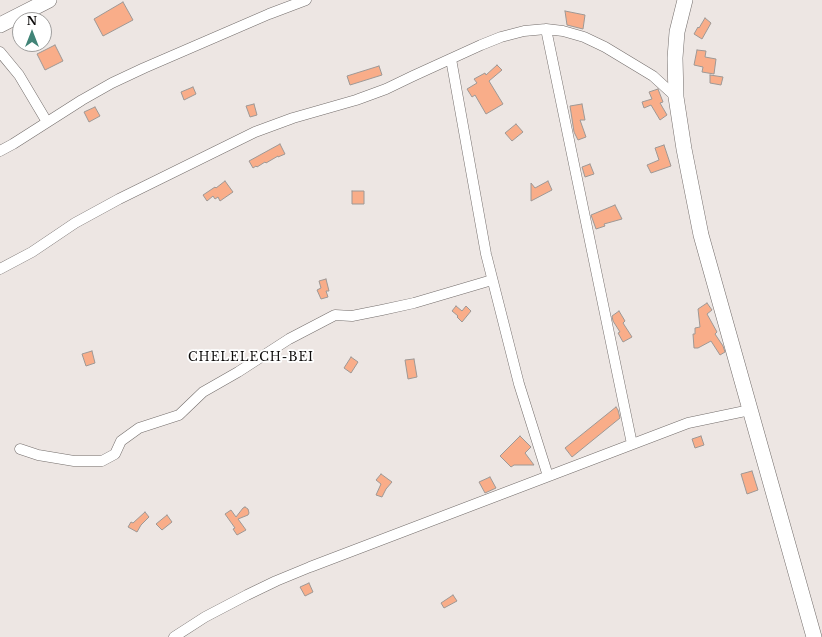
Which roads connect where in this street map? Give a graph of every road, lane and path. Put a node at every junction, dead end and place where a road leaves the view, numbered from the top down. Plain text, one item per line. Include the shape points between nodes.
1 (50, 0) edge
2 (306, 0) edge
3 (685, 0) edge
4 (0, 25) edge
5 (546, 29) junction
6 (0, 52) edge
7 (451, 59) junction
8 (676, 97) junction
9 (47, 122) junction
10 (0, 151) edge
11 (0, 269) edge
12 (492, 280) junction
13 (750, 410) junction
14 (632, 444) junction
15 (20, 450) dead end
16 (548, 476) junction
17 (174, 637) edge
18 (814, 637) edge

1 - 4 main road
2 - 9 street via 112,83
3 - 8 main road via 677,32
5 - 7 street via 501,37
5 - 8 street via 584,37 605,47 653,76
5 - 14 street
6 - 9 street via 19,75
7 - 11 street via 386,89 255,132 119,199
7 - 12 street via 475,200
8 - 13 main road via 701,235
9 - 10 street
12 - 15 street via 414,303 352,316 335,315 289,339 203,392 179,414 139,428 121,441 115,454 102,461 74,460
12 - 16 street via 519,384
13 - 14 street via 688,423
13 - 18 main road
14 - 16 street
16 - 17 street via 276,581

